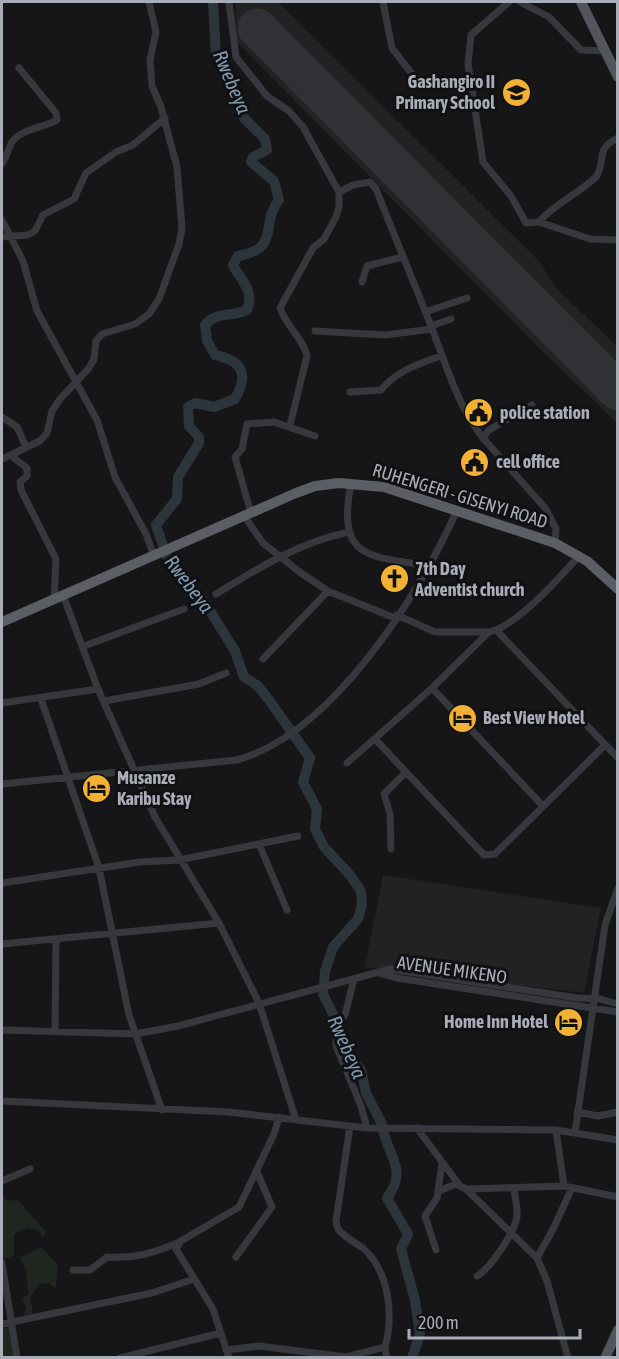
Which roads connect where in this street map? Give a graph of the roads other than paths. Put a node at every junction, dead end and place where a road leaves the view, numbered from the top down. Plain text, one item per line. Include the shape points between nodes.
1 (149, 2) edge
2 (229, 2) edge
3 (383, 2) edge
4 (509, 2) edge
5 (520, 2) edge
6 (581, 2) edge
7 (606, 51) junction
8 (20, 68) dead end
9 (618, 77) edge
10 (471, 83) junction
11 (165, 118) junction
12 (618, 138) edge
13 (2, 164) edge
14 (339, 192) junction
15 (2, 220) edge
16 (539, 222) junction
17 (5, 236) edge
18 (618, 240) edge
19 (402, 257) junction
20 (362, 282) dead end
21 (467, 297) dead end
22 (425, 312) junction
23 (450, 319) dead end
24 (431, 328) junction
25 (315, 331) dead end
26 (440, 356) junction
27 (78, 381) junction
28 (350, 392) dead end
29 (532, 405) dead end
30 (2, 417) edge
31 (290, 425) junction
32 (315, 436) dead end
33 (483, 438) junction
34 (26, 447) junction
35 (10, 455) junction
36 (2, 459) edge
37 (351, 483) junction
38 (457, 510) junction
39 (247, 514) junction
40 (349, 532) junction
41 (555, 543) junction
42 (156, 555) junction
43 (281, 556) junction
44 (579, 556) junction
45 (429, 566) junction
46 (618, 589) edge
47 (328, 591) junction
48 (216, 594) dead end
49 (59, 597) junction
50 (184, 609) dead end
51 (396, 617) junction
52 (2, 622) edge
53 (493, 631) junction
54 (84, 646) junction
55 (263, 659) dead end
56 (226, 673) dead end
57 (98, 688) junction
58 (432, 688) junction
59 (41, 699) junction
60 (104, 701) junction
61 (2, 704) edge
62 (375, 739) junction
63 (605, 745) junction
64 (618, 758) edge
65 (347, 763) dead end
66 (133, 769) junction
67 (406, 772) junction
68 (67, 775) junction
69 (2, 784) edge
70 (543, 806) junction
71 (298, 836) dead end
72 (259, 844) junction
73 (391, 849) dead end
74 (179, 860) junction
75 (99, 868) junction
76 (2, 883) edge
77 (618, 888) edge
78 (287, 910) dead end
79 (219, 923) junction
80 (113, 934) junction
81 (56, 939) junction
82 (2, 944) edge
83 (354, 979) junction
84 (595, 1002) junction
85 (259, 1003) junction
86 (618, 1004) edge
87 (618, 1012) edge
88 (2, 1030) edge
89 (55, 1031) junction
90 (136, 1034) junction
91 (2, 1101) edge
92 (162, 1110) junction
93 (577, 1112) junction
94 (618, 1112) edge
95 (279, 1117) junction
96 (296, 1120) junction
97 (350, 1126) junction
98 (367, 1128) junction
99 (417, 1128) junction
100 (556, 1130) junction
101 (575, 1132) junction
102 (618, 1140) edge
103 (442, 1163) junction
104 (30, 1169) dead end
105 (257, 1172) junction
106 (2, 1181) edge
107 (458, 1183) junction
108 (568, 1187) junction
109 (466, 1189) junction
110 (514, 1189) junction
111 (439, 1191) junction
112 (618, 1197) edge
113 (512, 1231) junction
114 (177, 1244) junction
115 (436, 1250) dead end
116 (236, 1257) dead end
117 (537, 1258) junction
118 (2, 1263) edge
119 (2, 1267) edge
120 (73, 1270) dead end
121 (477, 1276) dead end
122 (194, 1279) junction
123 (11, 1323) junction
124 (2, 1324) edge
125 (618, 1330) edge
126 (221, 1333) junction
127 (385, 1347) junction
128 (227, 1354) edge
129 (322, 1357) edge
130 (17, 1358) edge
131 (120, 1358) edge
132 (387, 1358) edge
133 (568, 1358) edge
134 (605, 1358) edge

1 - 11 street via 156,32 150,60 152,86
2 - 14 street via 236,57 267,96 303,127
3 - 10 street via 392,48 415,78 439,84
4 - 10 street via 471,35
5 - 7 street via 549,17 581,50
6 - 7 main road
7 - 9 main road
8 - 13 street via 57,113 57,120 12,141
10 - 16 street via 486,166 512,196 526,224
11 - 17 street via 133,145 86,173 74,199 43,215 35,231
11 - 27 street via 177,167 182,228 179,243 159,299 149,314 135,324 102,334 96,341 90,369
12 - 16 street via 607,143 602,151 597,176 550,209
14 - 19 street via 370,182
14 - 31 street via 336,217 324,239 313,248 280,308 307,356
15 - 17 street
16 - 18 street via 590,239
17 - 27 street via 23,261 37,312
19 - 20 street via 367,266
19 - 22 street
21 - 22 street
22 - 24 street
23 - 24 street
24 - 25 street via 385,335
24 - 26 street
26 - 28 street via 399,372 381,390
26 - 33 street via 468,416
27 - 34 street via 56,405 47,433
27 - 42 street via 97,420 115,477
29 - 33 street via 489,430
30 - 34 street via 17,427
31 - 32 street
31 - 39 street via 256,422 244,429 242,449 235,457
33 - 41 street via 546,509 556,529
34 - 35 street
35 - 36 street
35 - 49 street via 27,468 27,477 20,482 21,490 56,560
37 - 38 highway, RUHENGERI - GISENYI ROAD via 384,487
37 - 39 highway, RUHENGERI - GISENYI ROAD via 315,486
37 - 40 street
38 - 41 highway, RUHENGERI - GISENYI ROAD
38 - 45 street
39 - 42 highway, RUHENGERI - GISENYI ROAD
39 - 43 street via 251,530
40 - 43 street
40 - 45 street via 351,541 362,551
41 - 44 highway, RUHENGERI - GISENYI ROAD
42 - 49 highway, RUHENGERI - GISENYI ROAD
43 - 47 street
43 - 48 street
44 - 46 highway, RUHENGERI - GISENYI ROAD
44 - 53 street via 529,607
45 - 51 street
47 - 51 street
47 - 55 street
49 - 52 highway, RUHENGERI - GISENYI ROAD
49 - 54 street
50 - 54 street
51 - 53 street via 435,632
51 - 66 street via 350,680 303,727 280,743 236,760
53 - 58 street
53 - 63 street
54 - 57 street
56 - 60 street via 199,684
57 - 59 street
57 - 60 street
58 - 62 street
58 - 70 street
59 - 61 street
59 - 68 street
60 - 66 street
62 - 65 street
62 - 67 street
63 - 64 street
63 - 70 street
66 - 68 street
66 - 74 street
67 - 70 street via 484,855 495,854
67 - 73 street via 384,794 389,809
68 - 69 street
68 - 75 street
71 - 72 street
72 - 74 street
72 - 78 street
74 - 75 street
74 - 79 street
75 - 76 street
75 - 80 street
77 - 84 street via 605,925
79 - 80 street
79 - 85 street
80 - 81 street
80 - 90 street
81 - 82 street
81 - 89 street
83 - 84 street, AVENUE MIKENO via 396,969
83 - 85 street, AVENUE MIKENO
83 - 98 street via 343,1017 336,1027 336,1046
84 - 86 street, AVENUE MIKENO
84 - 87 street, AVENUE MIKENO
84 - 93 street
85 - 90 street, AVENUE MIKENO
85 - 96 street
88 - 89 street, AVENUE MIKENO
89 - 90 street, AVENUE MIKENO
90 - 92 street
91 - 92 street
92 - 95 street
93 - 94 street via 598,1116
93 - 101 street
95 - 96 street
95 - 105 street
96 - 97 street
97 - 98 street
97 - 127 street via 336,1221 338,1229 365,1250 383,1278 390,1310
98 - 99 street
99 - 100 street
99 - 103 street
100 - 101 street
100 - 108 street
101 - 102 street
103 - 107 street
103 - 111 street
104 - 106 street
105 - 114 street via 236,1210
105 - 116 street via 272,1207
107 - 109 street
107 - 111 street
108 - 110 street
108 - 112 street
108 - 117 street via 553,1229
109 - 110 street
109 - 113 street
110 - 113 street via 517,1217
111 - 115 street via 425,1216
113 - 117 street
113 - 121 street via 490,1266
114 - 120 street via 153,1253 107,1257 90,1270
114 - 122 street via 177,1252
117 - 133 street
118 - 119 street
119 - 123 street
122 - 123 street via 152,1293
122 - 126 street via 213,1309
123 - 124 street
123 - 130 street
125 - 134 main road
126 - 128 street
126 - 131 street
127 - 129 street via 346,1357
127 - 132 street
128 - 129 street via 259,1346

